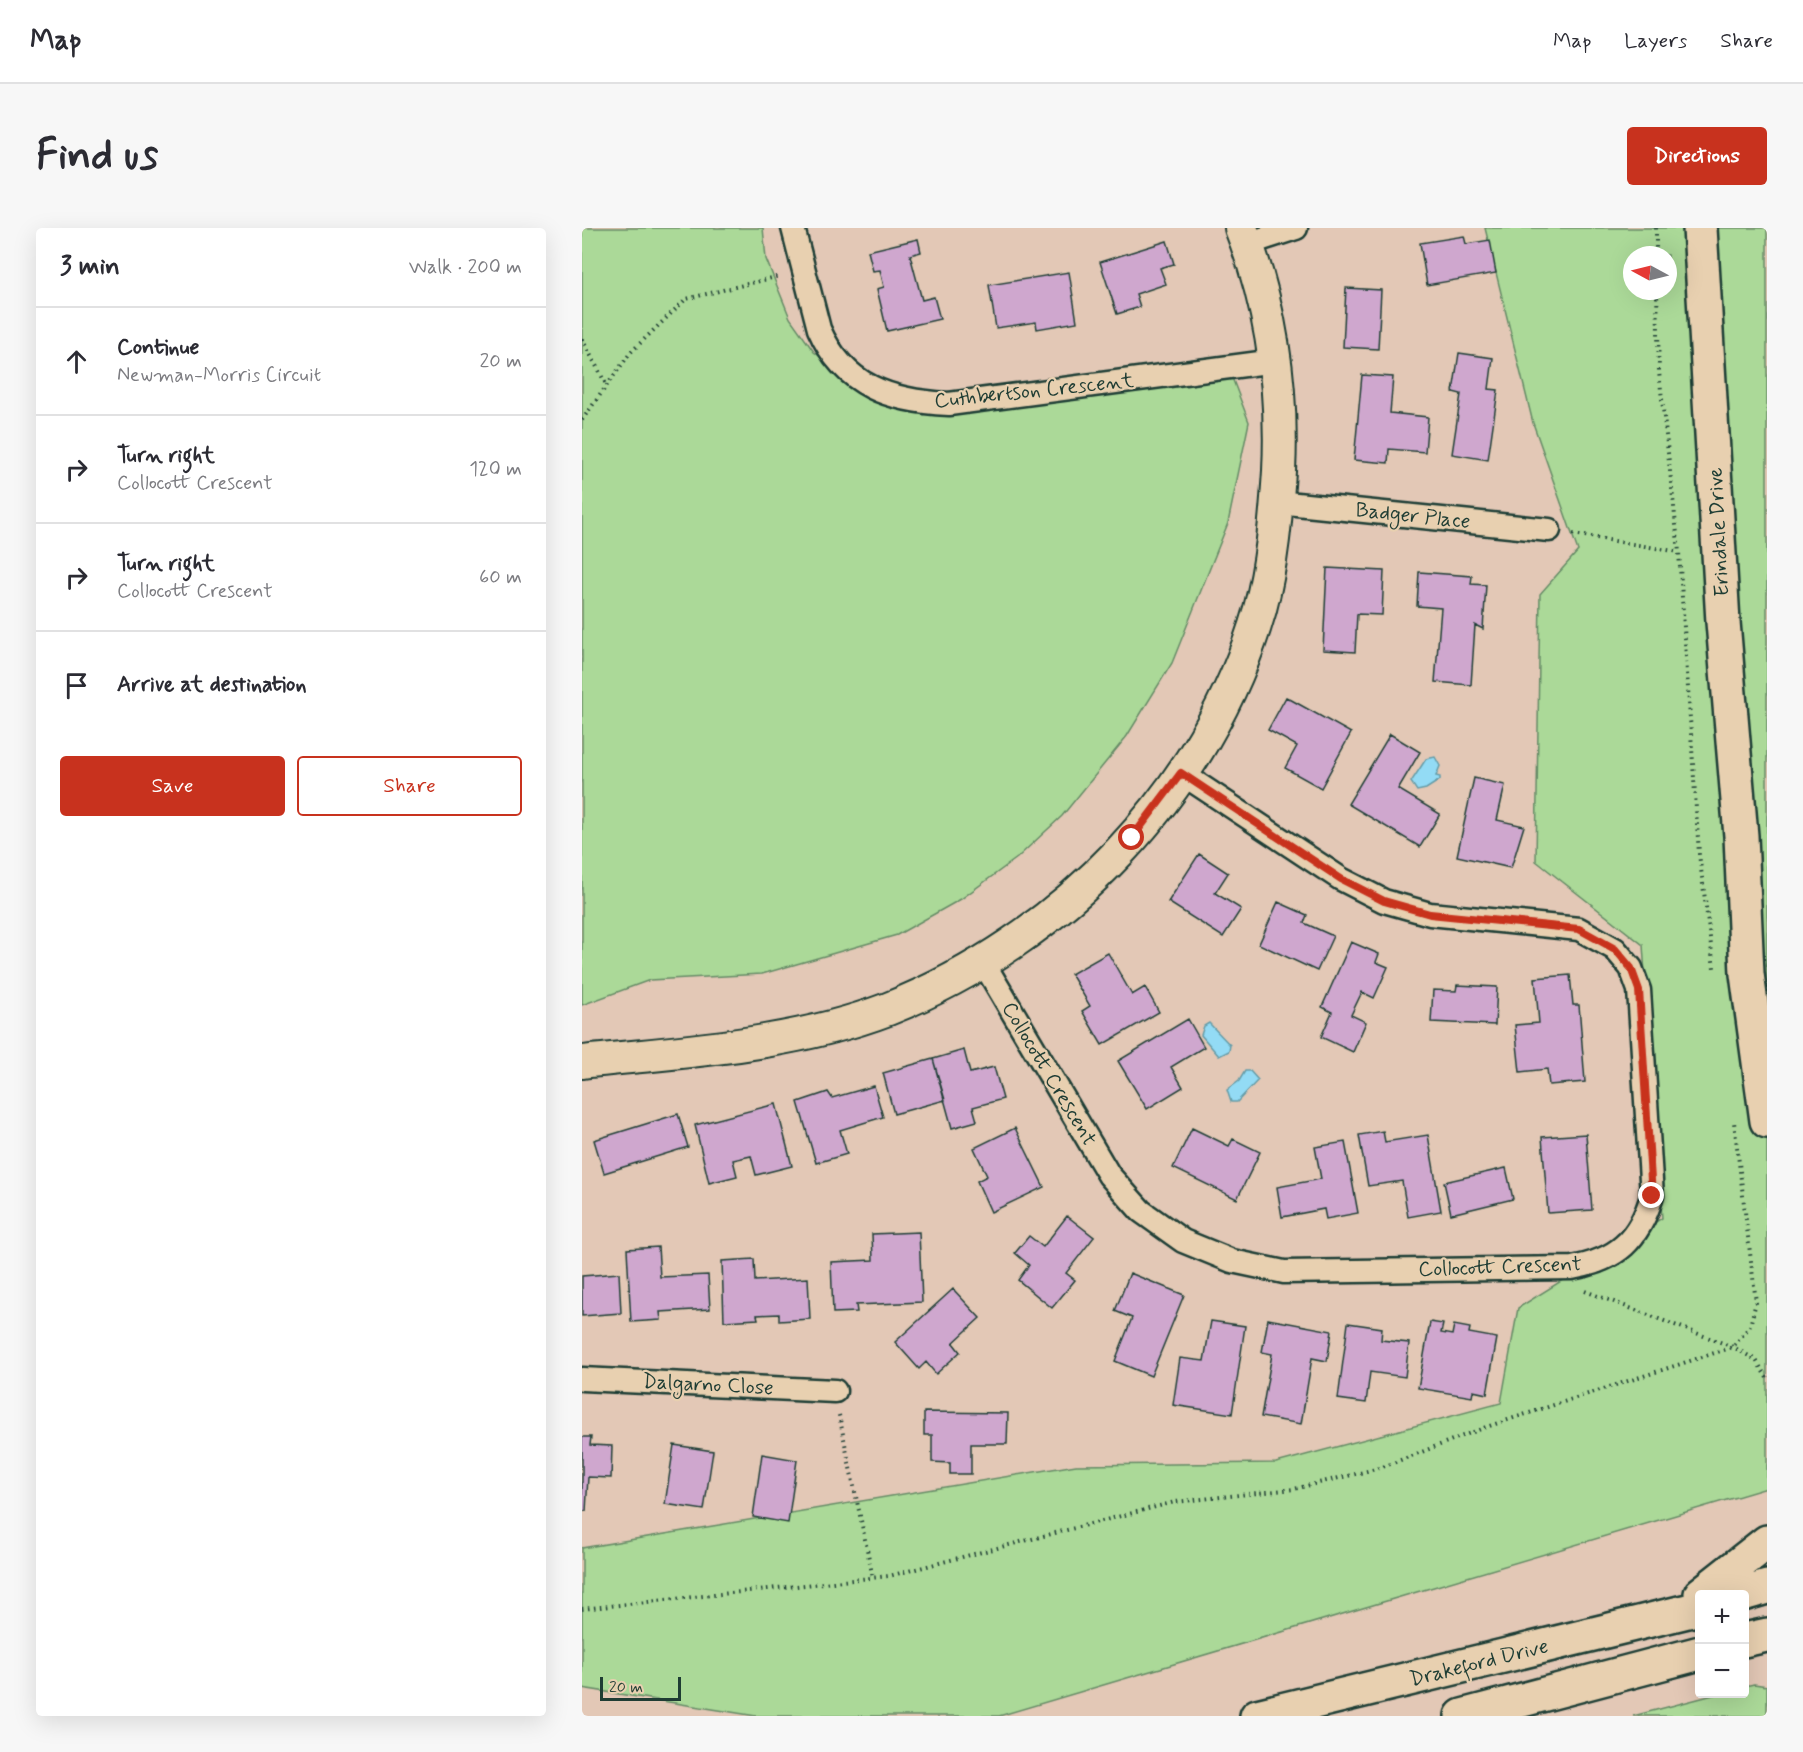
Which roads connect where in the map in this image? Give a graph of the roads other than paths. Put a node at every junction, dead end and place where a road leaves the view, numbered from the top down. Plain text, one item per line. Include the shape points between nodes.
1 (793, 228) edge
2 (1296, 228) edge
3 (1700, 228) edge
4 (1244, 236) edge
5 (1275, 361) junction
6 (1277, 502) junction
7 (1549, 530) road end
8 (1181, 773) junction
9 (1741, 836) junction
10 (1767, 943) edge
11 (983, 963) junction
12 (582, 1062) edge
13 (1767, 1121) edge
14 (582, 1379) edge
15 (835, 1391) road end
16 (1767, 1542) edge
17 (1767, 1587) edge
18 (1749, 1592) edge
19 (1694, 1603) edge
20 (1695, 1654) edge
21 (1257, 1716) edge
22 (1462, 1716) edge

1 - 5 street, Cuthbertson Crescent via 825,344 846,370 876,390 911,402 949,404
2 - 4 street
3 - 9 main road, Erindale Drive via 1723,622
4 - 5 street
5 - 6 street via 1281,432
6 - 7 street, Badger Place
6 - 8 street via 1260,609 1236,677
8 - 11 street via 1142,828 1070,901
8 - 11 street, Collocott Crescent via 1341,879 1384,901 1430,914 1579,929 1615,949 1631,968 1639,990 1652,1196 1644,1222 1628,1244 1602,1260 1572,1268 1284,1272 1232,1261 1183,1241 1142,1211 1109,1175
9 - 10 main road, Erindale Drive
9 - 13 main road, Erindale Drive via 1747,974
11 - 12 street via 886,1009 816,1030 742,1044
14 - 15 street, Dalgarno Close
16 - 19 main road
17 - 18 main road
19 - 21 main road, Drakeford Drive
20 - 22 main road

